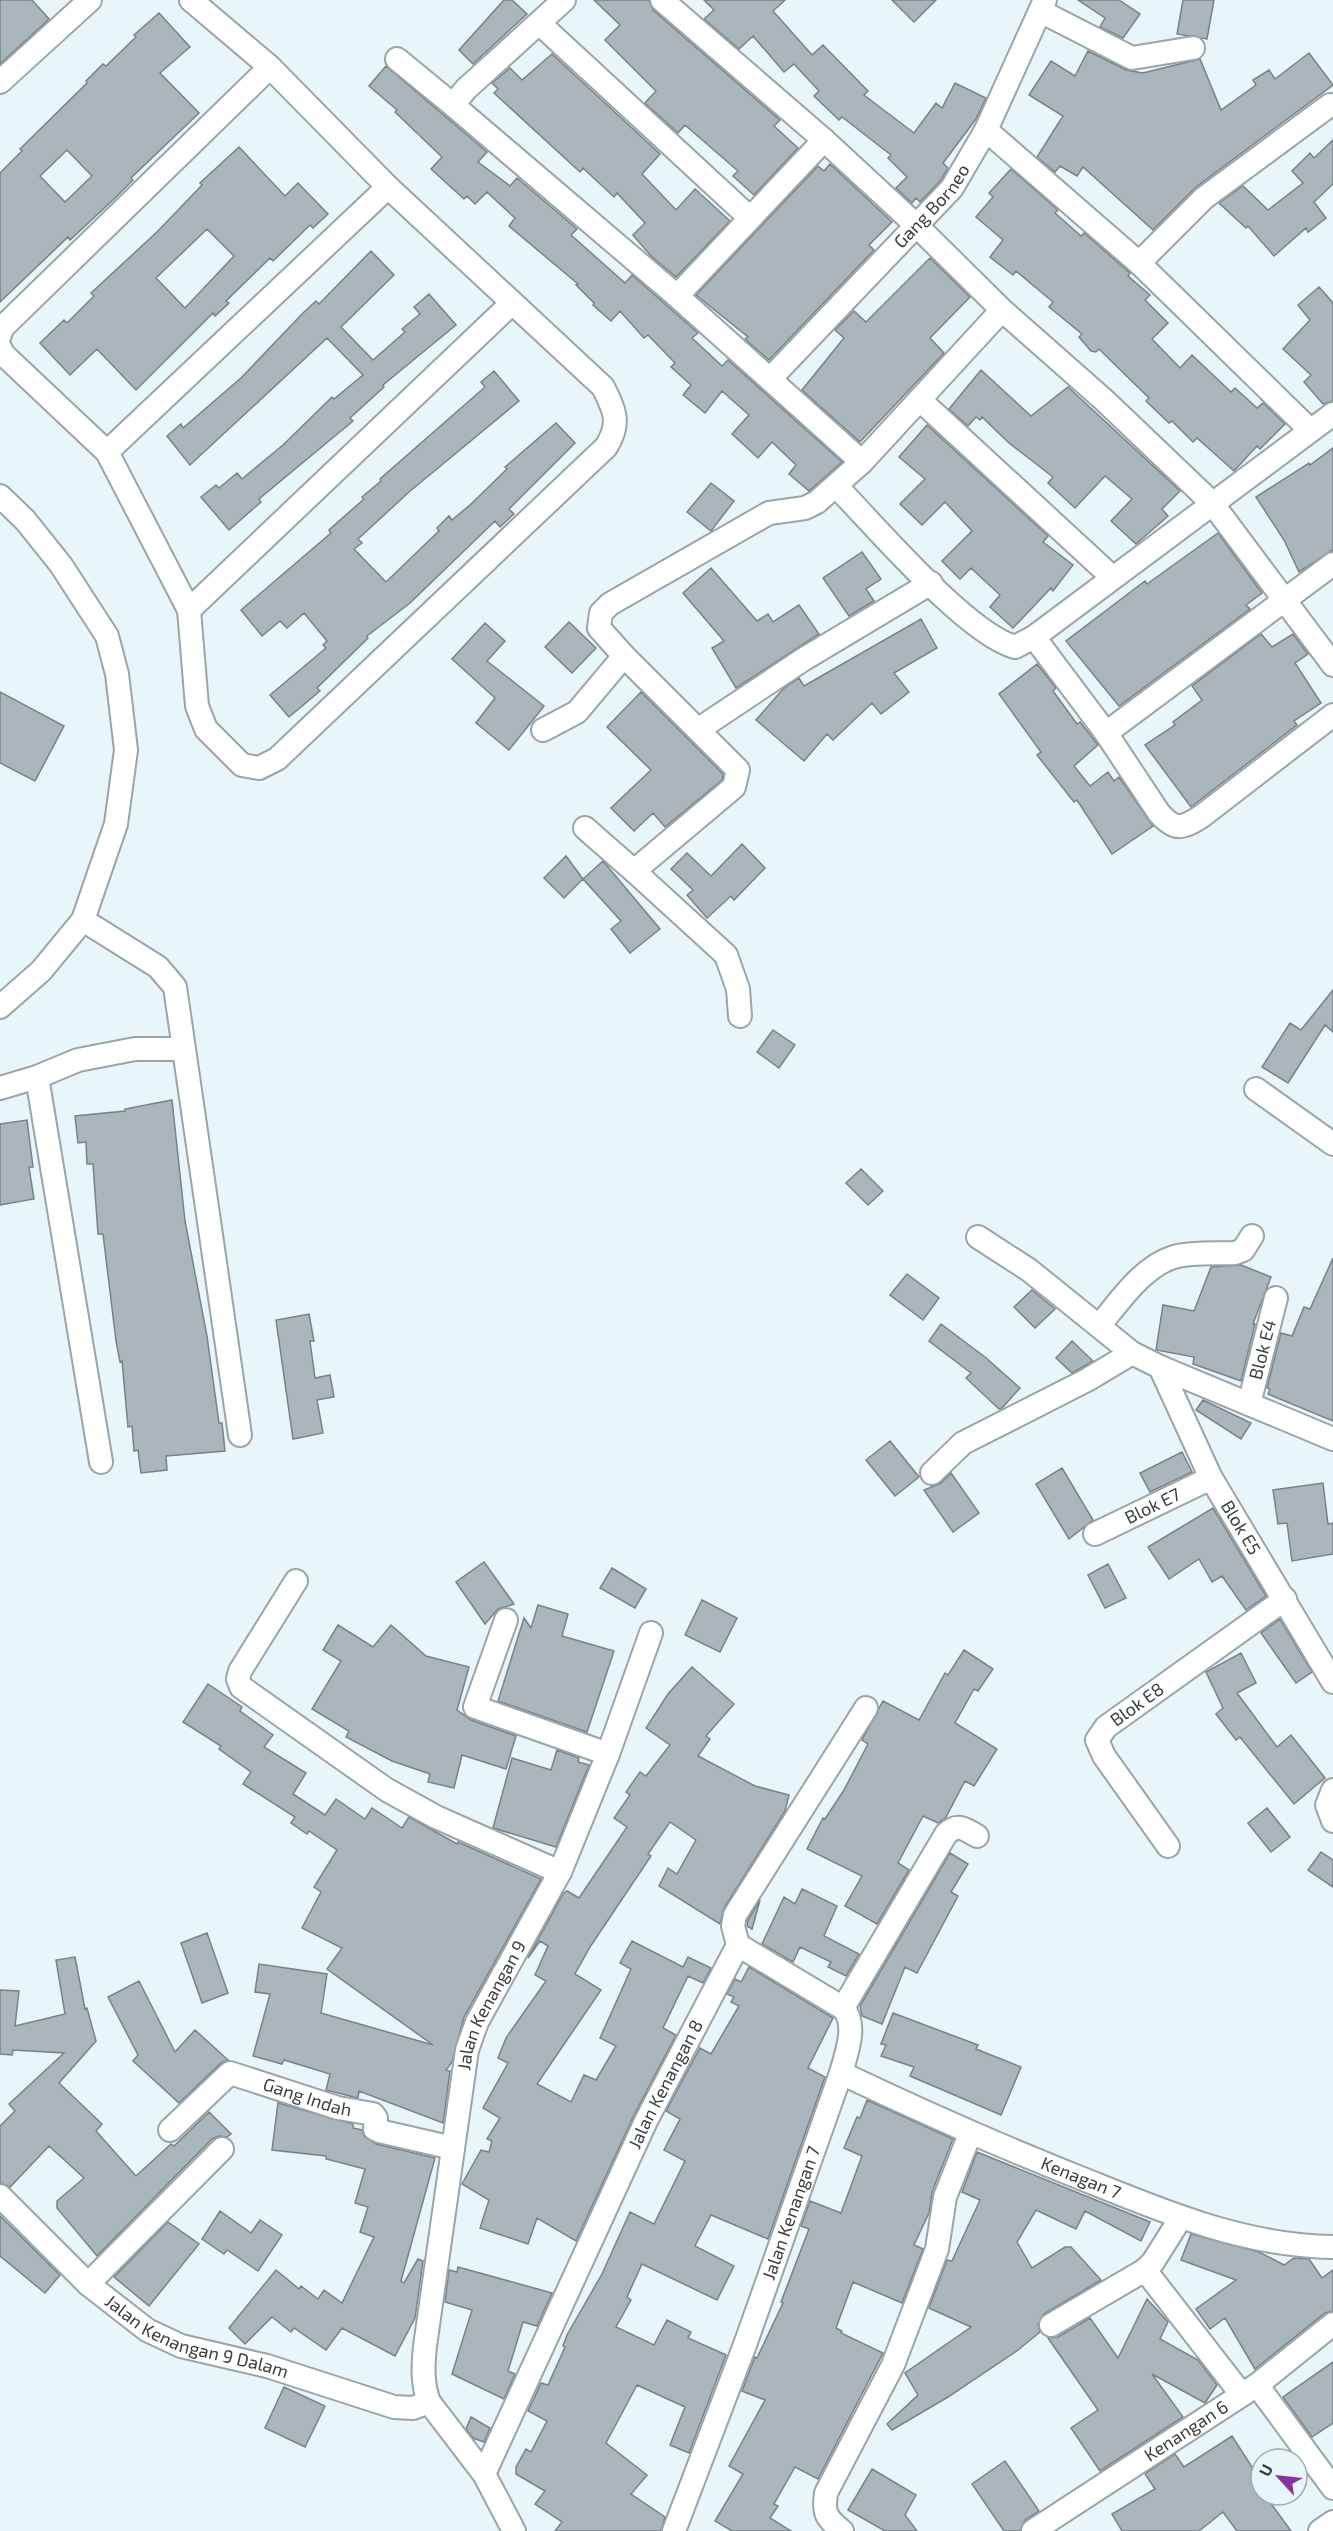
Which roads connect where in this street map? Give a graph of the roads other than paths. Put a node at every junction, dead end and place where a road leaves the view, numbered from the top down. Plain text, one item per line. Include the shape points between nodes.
1 (90, 0) edge
2 (191, 0) edge
3 (564, 0) edge
4 (662, 0) edge
5 (1043, 5) edge
6 (539, 23) junction
7 (1192, 48) dead end
8 (397, 59) dead end
9 (270, 68) junction
10 (0, 82) edge
11 (453, 105) junction
12 (1330, 105) dead end
13 (986, 130) junction
14 (824, 140) junction
15 (388, 188) junction
16 (750, 218) junction
17 (916, 225) junction
18 (1139, 263) junction
19 (677, 296) junction
20 (511, 304) junction
21 (1002, 310) junction
22 (0, 335) edge
23 (0, 348) edge
24 (770, 379) junction
25 (920, 400) junction
26 (1333, 414) edge
27 (1310, 430) junction
28 (107, 452) junction
29 (862, 462) junction
30 (837, 487) junction
31 (0, 496) edge
32 (1212, 503) junction
33 (1333, 564) edge
34 (1112, 577) junction
35 (931, 583) junction
36 (1286, 599) junction
37 (189, 610) junction
38 (1034, 637) junction
39 (624, 656) junction
40 (1333, 665) edge
41 (1333, 715) edge
42 (699, 729) junction
43 (543, 730) dead end
44 (1106, 733) junction
45 (585, 828) dead end
46 (634, 871) junction
47 (83, 920) junction
48 (0, 1007) edge
49 (740, 1016) dead end
50 (183, 1049) junction
51 (37, 1077) junction
52 (0, 1088) edge
53 (1256, 1089) dead end
54 (1333, 1144) edge
55 (1252, 1236) dead end
56 (978, 1237) dead end
57 (1276, 1298) dead end
58 (1099, 1326) junction
59 (1132, 1353) junction
60 (1160, 1367) junction
61 (1249, 1404) junction
62 (240, 1434) dead end
63 (1333, 1439) edge
64 (101, 1462) dead end
65 (932, 1473) dead end
66 (1211, 1478) junction
67 (1095, 1534) dead end
68 (296, 1581) dead end
69 (1285, 1599) junction
70 (506, 1620) dead end
71 (651, 1633) dead end
72 (1333, 1682) edge
73 (866, 1708) dead end
74 (608, 1754) junction
75 (1333, 1790) edge
76 (1333, 1821) edge
77 (976, 1836) dead end
78 (1168, 1846) dead end
79 (560, 1872) junction
80 (738, 1945) junction
81 (843, 2008) junction
82 (841, 2073) junction
83 (170, 2130) dead end
84 (970, 2134) junction
85 (453, 2148) junction
86 (222, 2149) dead end
87 (0, 2196) edge
88 (1180, 2219) junction
89 (1333, 2247) edge
90 (1145, 2270) junction
91 (88, 2284) junction
92 (1333, 2324) edge
93 (1051, 2325) dead end
94 (1249, 2390) junction
95 (429, 2402) junction
96 (484, 2474) junction
97 (1333, 2488) edge
98 (1333, 2522) edge
99 (514, 2531) edge
100 (674, 2531) edge
101 (842, 2531) edge
102 (1033, 2531) edge
103 (1320, 2531) edge

1 - 10 street
2 - 9 street
3 - 6 street
4 - 14 street
5 - 7 street via 1132,58
5 - 13 street, Gang Borneo
6 - 11 street
6 - 16 street
8 - 11 street
9 - 15 street
9 - 22 street via 2,328
11 - 19 street
12 - 18 street via 1204,198
13 - 17 street, Gang Borneo via 952,188
13 - 18 street
14 - 16 street
14 - 17 street
15 - 20 street
15 - 28 street
16 - 19 street
17 - 21 street
17 - 24 street, Gang Borneo
18 - 27 street
19 - 24 street
20 - 37 street
20 - 37 street via 603,387 615,410 615,433 606,447 277,759 259,768 242,765 206,729 196,706
21 - 25 street
21 - 32 street
23 - 28 street
24 - 29 street
25 - 29 street
25 - 34 street
26 - 27 street
27 - 32 street
28 - 37 street
29 - 30 street
30 - 35 street
30 - 39 street via 805,508 770,513 610,604 601,613 599,628
31 - 47 street via 25,520 66,574 106,636 117,674 126,750 117,813
32 - 34 street
32 - 36 street
33 - 36 street
34 - 38 street
35 - 38 street via 1003,644 1015,647
35 - 42 street via 804,659
36 - 40 street
36 - 44 street
38 - 44 street
39 - 42 street
39 - 43 street via 577,712
41 - 44 street via 1202,816 1178,827 1168,824 1159,813
42 - 46 street via 735,765 737,782
45 - 46 street
46 - 49 street via 726,955 738,989
47 - 48 street via 41,971
47 - 50 street via 158,967 174,987
50 - 51 street via 101,1054 78,1059
50 - 62 street
51 - 52 street
51 - 64 street
53 - 54 street
55 - 58 street via 1243,1250 1235,1253 1175,1256 1159,1263 1130,1289
56 - 58 street via 1029,1270
57 - 61 street, Blok E4
58 - 59 street
59 - 60 street
59 - 65 street via 963,1443
60 - 61 street
60 - 66 street, Blok E5
61 - 63 street
66 - 67 street, Blok E7
66 - 69 street, Blok E5
68 - 79 street via 240,1671 241,1687 387,1790 436,1817
69 - 72 street, Blok E5
69 - 78 street, Blok E8 via 1106,1727 1097,1740 1104,1756
70 - 74 street via 475,1707
71 - 74 street, Jalan Kenangan 9
73 - 80 street via 735,1915 733,1926
74 - 79 street, Jalan Kenangan 9
75 - 76 street via 1327,1805
77 - 81 street via 962,1826 946,1834
79 - 85 street, Jalan Kenangan 9 via 477,2022 467,2050
80 - 81 street
80 - 96 street, Jalan Kenangan 8 via 646,2121
81 - 82 street, Jalan Kenangan 7 via 848,2014 850,2033
82 - 84 street, Kenagan 7
82 - 100 street, Jalan Kenangan 7
83 - 85 street, Gang Indah via 230,2073 338,2108 373,2114 375,2129 379,2131
84 - 88 street, Kenagan 7
84 - 101 street via 945,2197 937,2249 893,2365 826,2493 827,2519
85 - 95 street, Jalan Kenangan 9 via 423,2374
86 - 91 street
87 - 91 street, Jalan Kenangan 9 Dalam
88 - 89 street, Kenagan 7 via 1277,2244
88 - 90 street
90 - 93 street
90 - 94 street
91 - 95 street, Jalan Kenangan 9 Dalam via 147,2330 181,2346 267,2366 394,2407 413,2408
92 - 94 street, Kenangan 6
94 - 97 street
94 - 102 street, Kenangan 6
95 - 96 street
96 - 99 street
98 - 103 street

